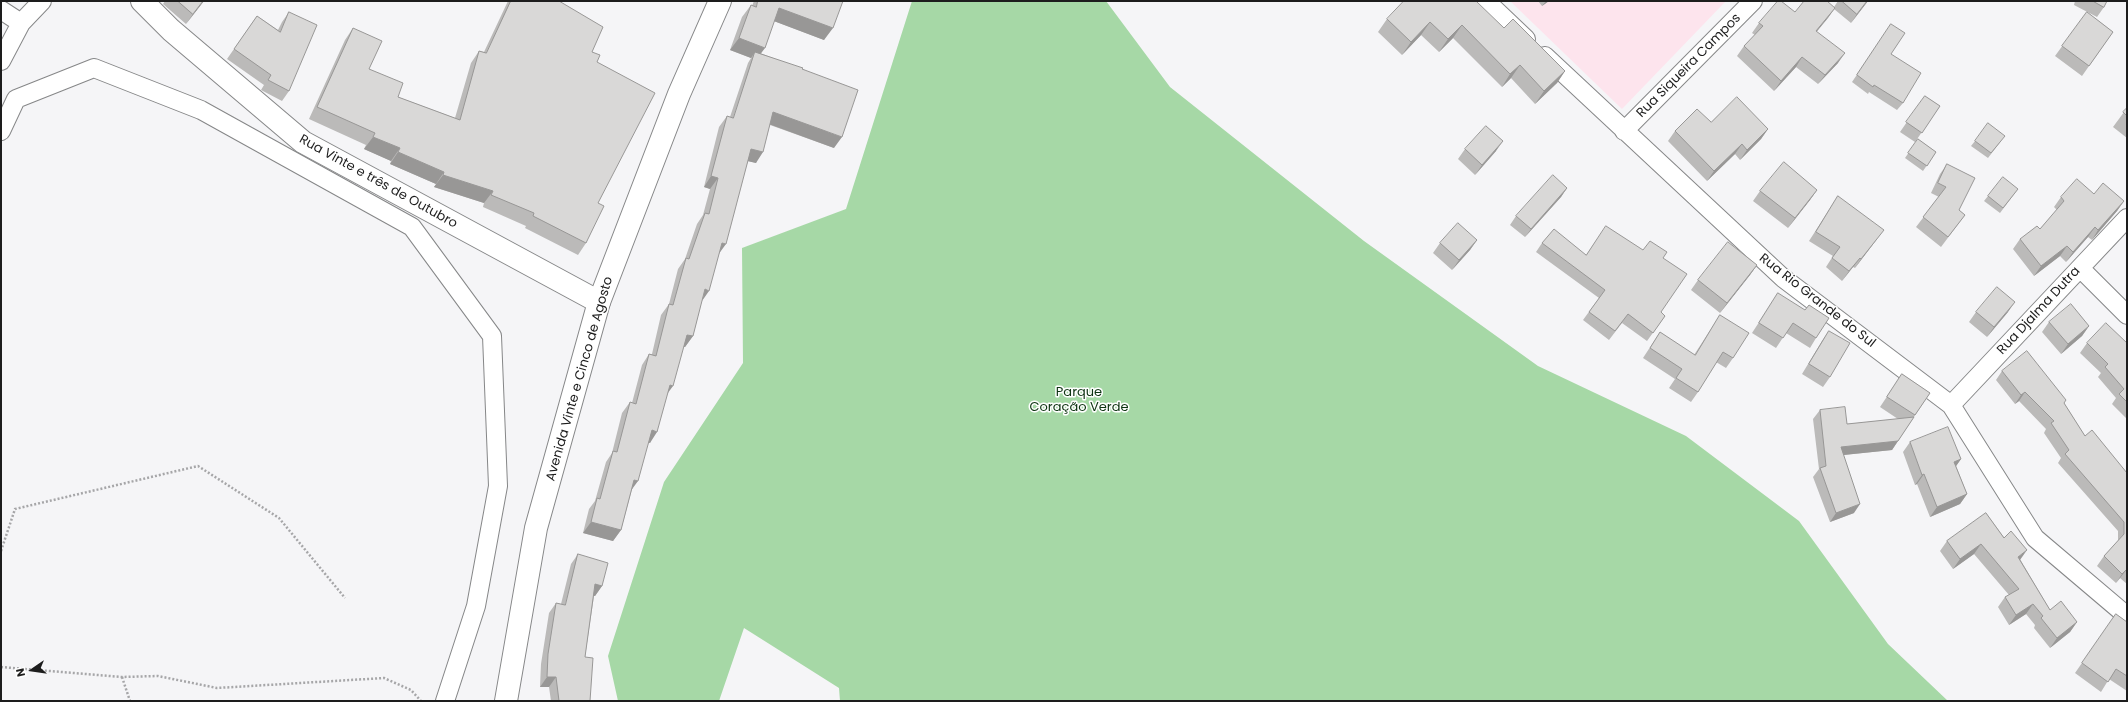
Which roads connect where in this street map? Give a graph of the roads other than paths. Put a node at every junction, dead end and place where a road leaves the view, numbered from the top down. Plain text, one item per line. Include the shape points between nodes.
1 (42, 1) edge
2 (142, 1) edge
3 (720, 1) edge
4 (1486, 1) edge
5 (1753, 1) edge
6 (1, 10) edge
7 (22, 23) junction
8 (1, 61) edge
9 (1, 131) edge
10 (1624, 131) junction
11 (2127, 218) edge
12 (2080, 268) junction
13 (599, 302) junction
14 (2127, 315) edge
15 (1951, 405) junction
16 (2127, 616) edge
17 (445, 701) edge
18 (506, 701) edge

1 - 7 street
2 - 13 main road, Rua Vinte e três de Outubro via 171,30 303,142
3 - 13 main road, Avenida Vinte e Cinco de Agosto via 679,94
4 - 10 street, Rua Rio Grande do Sul
5 - 10 street, Rua Siqueira Campos
6 - 7 street
7 - 8 street
9 - 17 street via 16,99 94,68 201,110 412,227 492,336 498,486 476,606
10 - 15 street, Rua Rio Grande do Sul via 1783,278
11 - 12 street, Rua Djalma Dutra
12 - 14 street
12 - 15 street, Rua Djalma Dutra
13 - 18 main road, Avenida Vinte e Cinco de Agosto via 536,528
15 - 16 street, Rua Rio Grande do Sul via 2035,538

